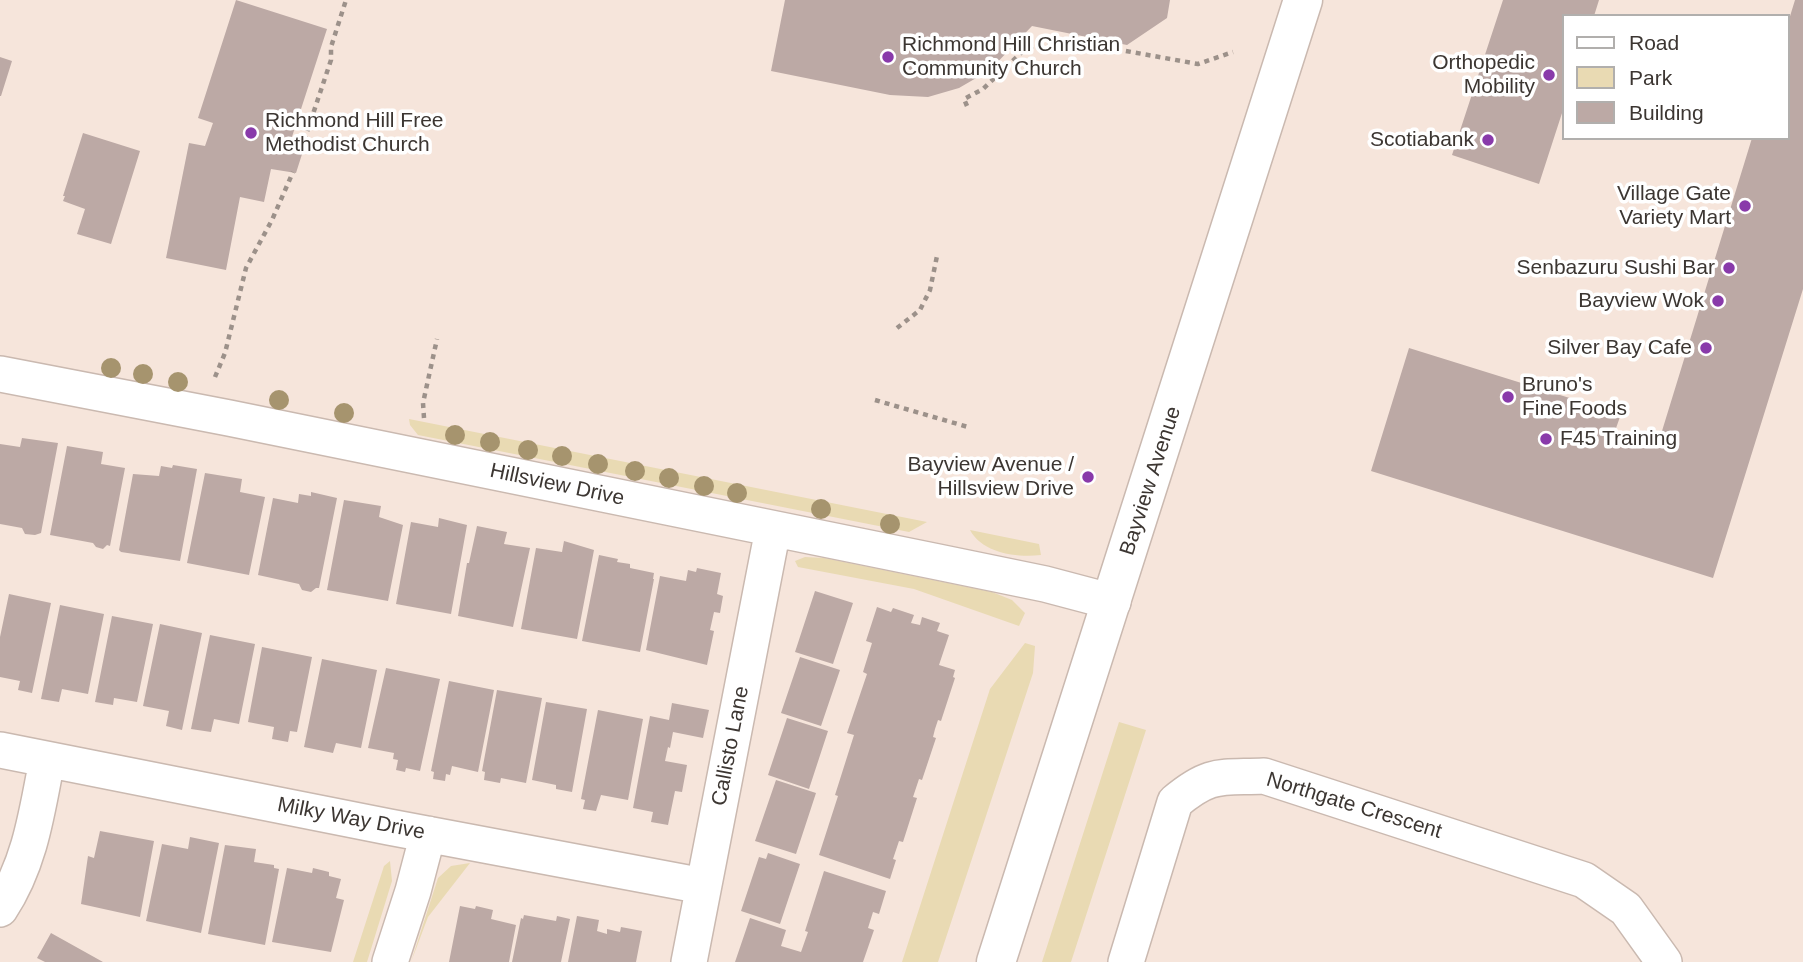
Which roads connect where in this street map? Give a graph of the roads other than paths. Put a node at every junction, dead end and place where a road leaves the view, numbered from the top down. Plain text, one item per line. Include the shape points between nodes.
1 (1303, 0) edge
2 (0, 373) edge
3 (773, 529) junction
4 (1113, 602) junction
5 (0, 750) edge
6 (47, 760) junction
7 (428, 834) junction
8 (703, 886) junction
9 (0, 909) edge
10 (390, 962) edge
11 (689, 962) edge
12 (996, 962) edge
13 (1126, 962) edge
14 (1664, 962) edge

1 - 4 main road, Bayview Avenue
2 - 3 street, Hillsview Drive
3 - 4 street, Hillsview Drive
3 - 8 street, Callisto Lane
4 - 12 main road, Bayview Avenue
5 - 6 street, Milky Way Drive
6 - 7 street, Milky Way Drive
6 - 9 street via 22,869
7 - 8 street, Milky Way Drive
7 - 10 street
8 - 11 street, Callisto Lane
13 - 14 street, Northgate Crescent via 1175,802 1216,777 1264,776 1584,880 1626,909

